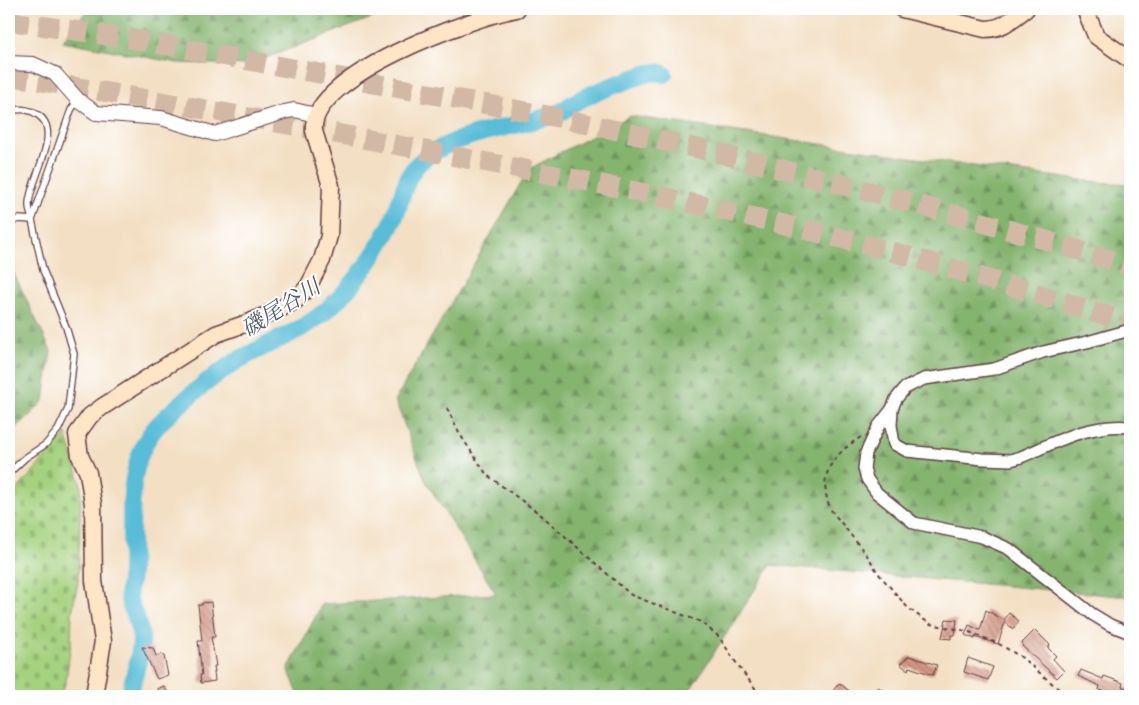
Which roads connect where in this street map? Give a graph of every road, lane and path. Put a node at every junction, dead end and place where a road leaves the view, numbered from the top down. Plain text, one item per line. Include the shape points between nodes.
1 (518, 9) edge
2 (902, 9) edge
3 (1026, 9) edge
4 (1085, 9) edge
5 (1130, 60) edge
6 (9, 63) edge
7 (78, 100) junction
8 (9, 111) edge
9 (316, 115) junction
10 (32, 220) junction
11 (9, 222) edge
12 (1130, 330) edge
13 (447, 408) dead end
14 (892, 409) junction
15 (1130, 426) edge
16 (878, 427) junction
17 (9, 473) edge
18 (1130, 632) edge
19 (94, 696) edge
20 (761, 696) edge
21 (1067, 696) edge

1 - 9 main road via 499,12 414,44 352,77
2 - 3 main road via 995,29
4 - 5 main road via 1096,36
6 - 7 street via 32,64 55,74
7 - 9 street via 96,113 161,118 215,134 294,110
7 - 10 lane
8 - 10 lane via 28,109 45,120 48,129 29,204
9 - 19 main road via 314,131 331,186 329,236 322,260 308,287 296,300 216,334 102,407 90,416 78,434 80,456 88,473 93,504 94,582 103,641
10 - 11 lane
10 - 17 lane via 43,270 74,354 72,384 68,410 58,430 46,444
12 - 14 street via 1043,352 994,369 924,379 905,388
13 - 20 path via 459,433 487,475 540,514 631,595 701,622 719,637
14 - 15 street via 894,444 907,451 983,459 1011,460 1077,432
14 - 16 street
16 - 18 street via 866,453 864,469 877,493 914,523 982,536 1009,549 1092,614
16 - 21 path via 838,454 827,471 824,485 831,510 908,608 930,624 967,631 999,644 1021,657

